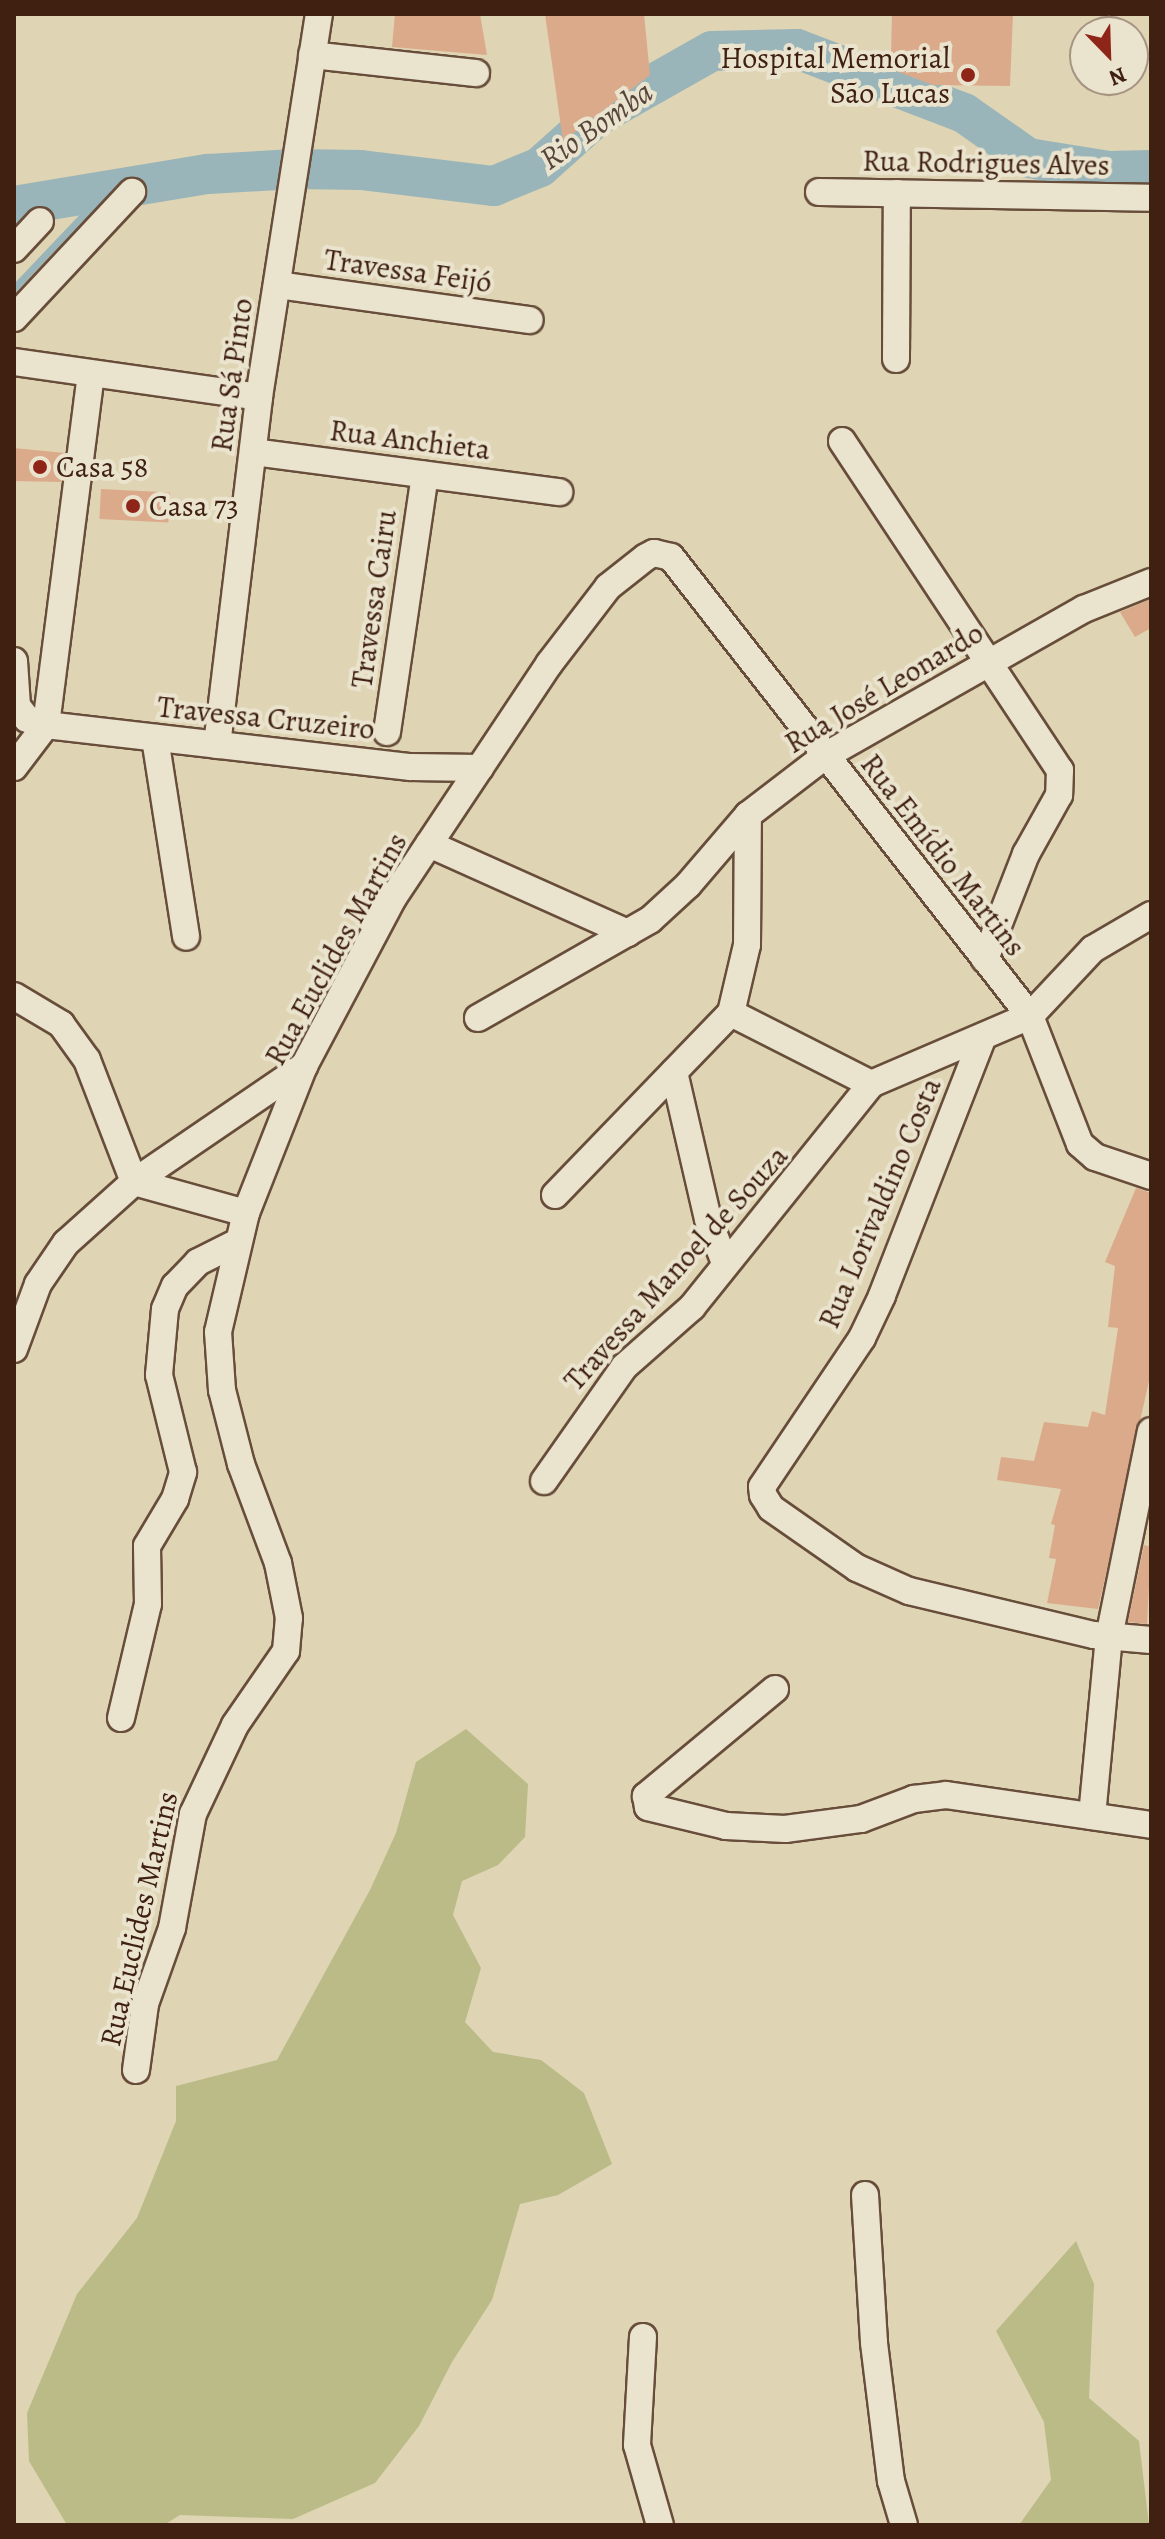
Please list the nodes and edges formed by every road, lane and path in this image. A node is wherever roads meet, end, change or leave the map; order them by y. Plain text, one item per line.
1 (319, 14) edge
2 (312, 55) junction
3 (476, 73) dead end
4 (132, 192) dead end
5 (819, 192) dead end
6 (897, 193) junction
7 (1151, 198) edge
8 (40, 221) dead end
9 (14, 249) edge
10 (277, 285) junction
11 (14, 318) edge
12 (530, 320) dead end
13 (896, 359) dead end
14 (14, 362) edge
15 (91, 375) junction
16 (259, 397) junction
17 (842, 441) dead end
18 (254, 452) junction
19 (425, 475) junction
20 (559, 492) dead end
21 (654, 553) joint
22 (1151, 582) edge
23 (14, 661) edge
24 (989, 663) junction
25 (46, 725) junction
26 (387, 732) dead end
27 (155, 738) junction
28 (217, 745) junction
29 (825, 756) junction
30 (14, 767) edge
31 (480, 768) junction
32 (748, 815) junction
33 (429, 844) junction
34 (1151, 915) edge
35 (628, 933) junction
36 (186, 937) dead end
37 (985, 959) junction
38 (14, 996) edge
39 (731, 1013) junction
40 (1030, 1016) junction
41 (478, 1018) dead end
42 (982, 1039) junction
43 (304, 1066) junction
44 (674, 1072) junction
45 (871, 1084) junction
46 (1151, 1176) edge
47 (134, 1182) junction
48 (555, 1195) dead end
49 (246, 1213) junction
50 (236, 1243) junction
51 (725, 1263) junction
52 (14, 1349) edge
53 (1151, 1431) edge
54 (544, 1481) dead end
55 (1109, 1637) junction
56 (1151, 1640) edge
57 (775, 1689) dead end
58 (121, 1718) dead end
59 (1092, 1816) junction
60 (1151, 1825) edge
61 (136, 2070) dead end
62 (865, 2195) dead end
63 (643, 2337) dead end
64 (660, 2525) edge
65 (904, 2525) edge

1 - 2 street, Rua Sá Pinto
2 - 3 street
2 - 10 street, Rua Sá Pinto
4 - 11 street
5 - 6 street, Rua Rodrigues Alves
6 - 7 street, Rua Rodrigues Alves
6 - 13 street
8 - 9 street
10 - 12 street, Travessa Feijó
10 - 16 street, Rua Sá Pinto
14 - 15 street
15 - 16 street
15 - 25 street
16 - 18 street, Rua Sá Pinto
17 - 24 street
18 - 19 street, Rua Anchieta
18 - 28 street, Rua Sá Pinto
19 - 20 street, Rua Anchieta
19 - 26 street, Travessa Cairu
21 - 29 street, Rua Emídio Martins
21 - 31 street, Rua Euclides Martins
22 - 24 street, Rua José Leonardo
23 - 25 street
24 - 29 street, Rua José Leonardo
24 - 37 street
25 - 27 street, Travessa Cruzeiro
25 - 30 street
27 - 28 street, Travessa Cruzeiro
27 - 36 street
28 - 31 street, Travessa Cruzeiro
29 - 32 street, Rua José Leonardo
29 - 37 street, Rua Emídio Martins
31 - 33 street, Rua Euclides Martins
32 - 35 street, Rua José Leonardo
32 - 39 street
33 - 35 street
33 - 43 street, Rua Euclides Martins
34 - 40 street
35 - 41 street, Rua José Leonardo
37 - 40 street, Rua Emídio Martins
38 - 47 street
39 - 44 street
39 - 45 street
40 - 42 street
40 - 46 street, Rua Emídio Martins
42 - 45 street
42 - 55 street, Rua Lorivaldino Costa
43 - 47 street
43 - 49 street, Rua Euclides Martins
44 - 48 street
44 - 51 street
45 - 51 street, Travessa Manoel de Souza
47 - 49 street
47 - 52 street
49 - 50 street, Rua Euclides Martins
50 - 58 street
50 - 61 street, Rua Euclides Martins
51 - 54 street, Travessa Manoel de Souza
53 - 55 street
55 - 56 street
55 - 59 street
57 - 59 street
59 - 60 street
62 - 65 street
63 - 64 street

